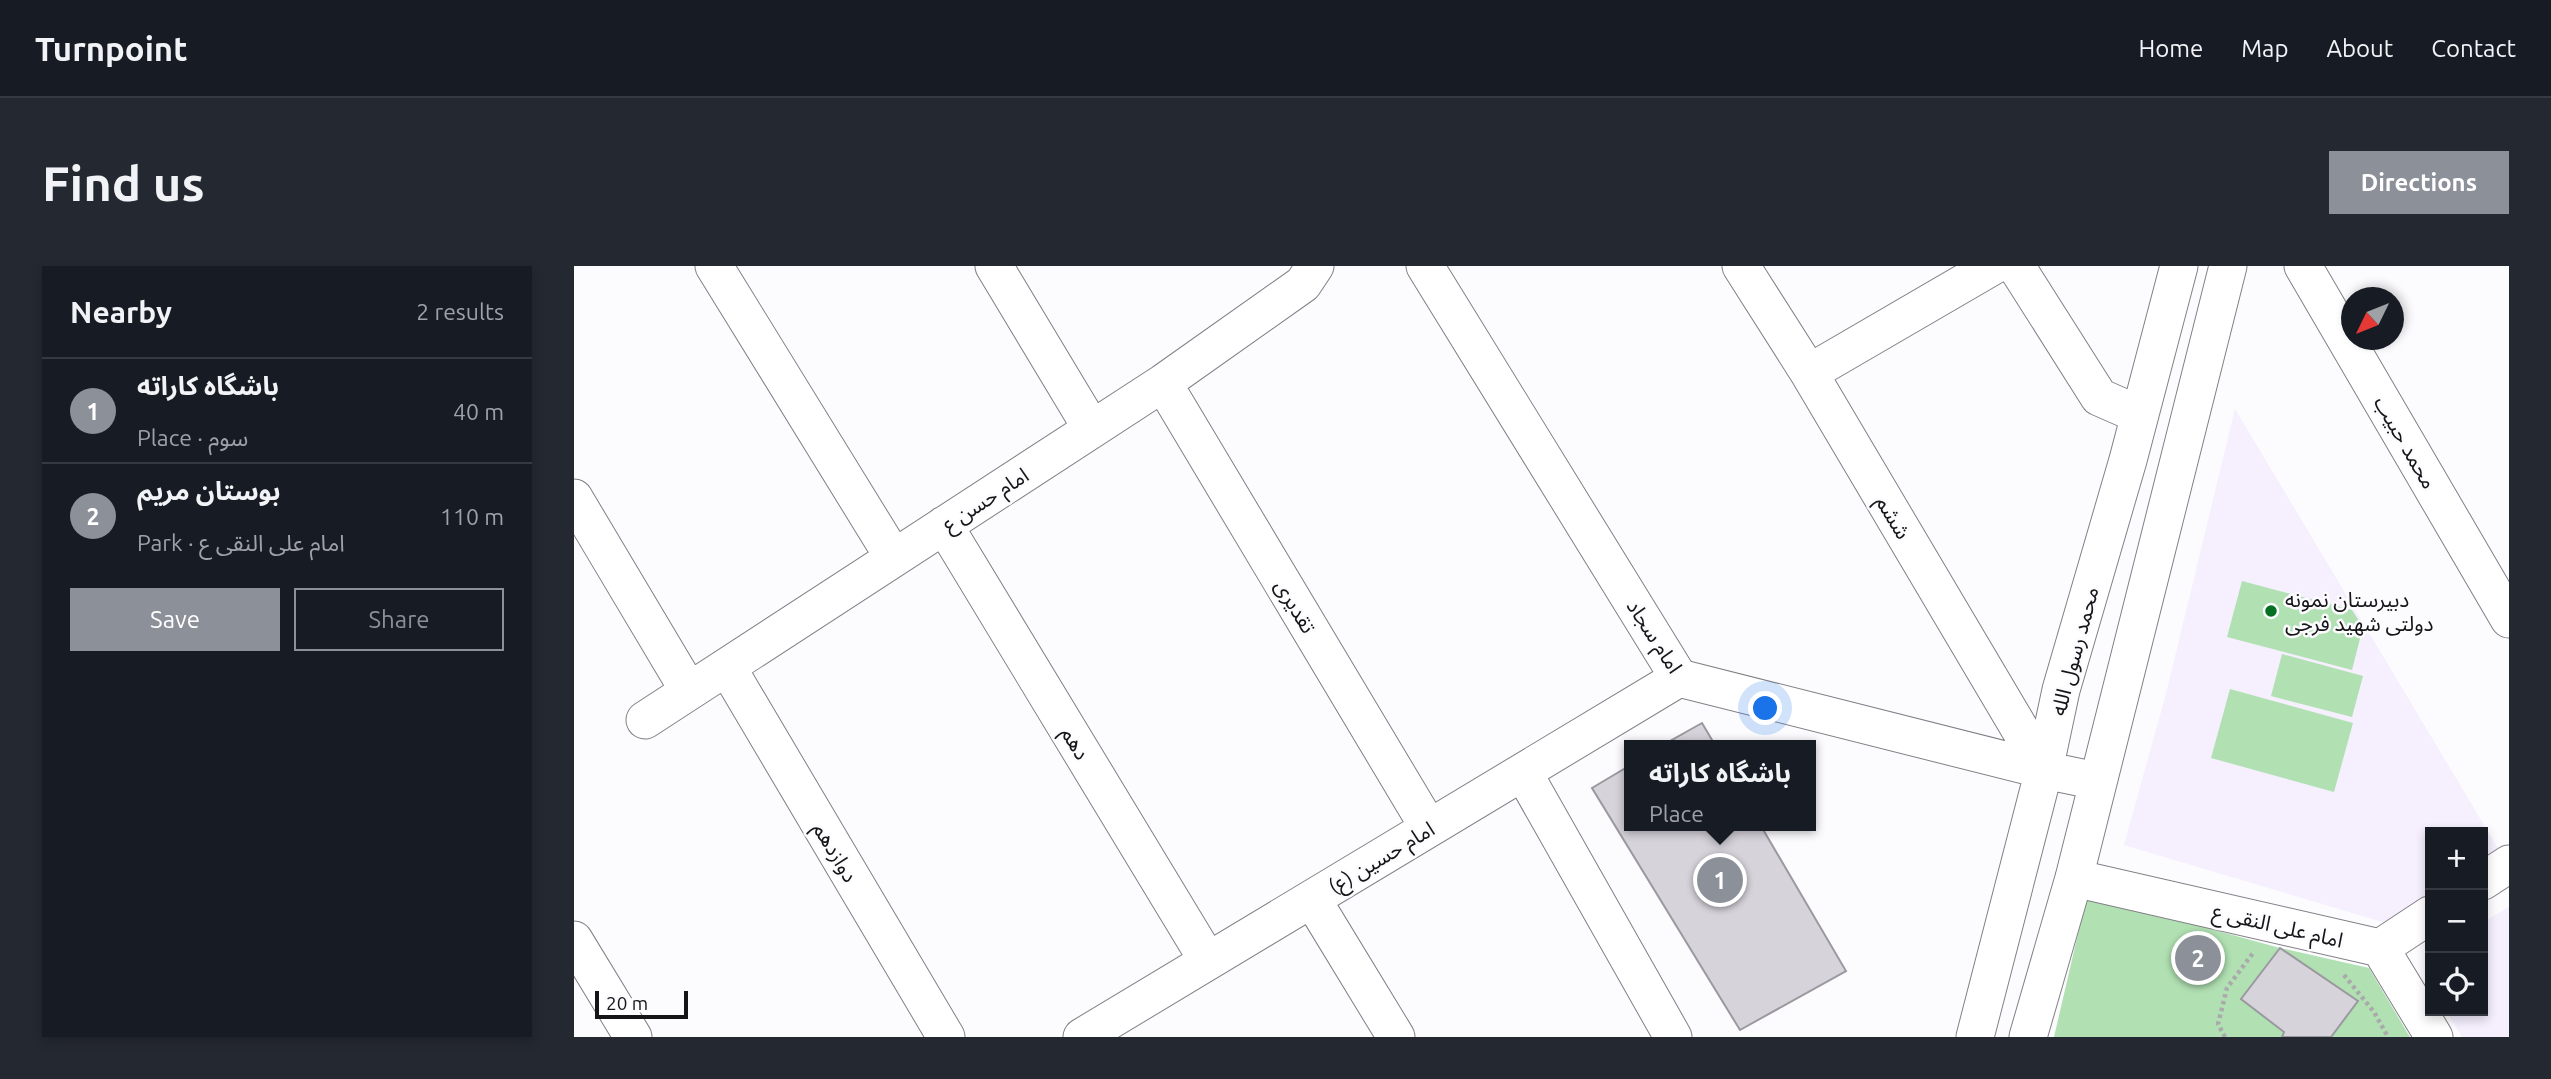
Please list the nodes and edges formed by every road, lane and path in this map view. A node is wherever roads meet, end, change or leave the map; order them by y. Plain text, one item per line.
1 (714, 266) edge
2 (994, 266) edge
3 (1315, 266) edge
4 (1425, 266) edge
5 (1741, 266) edge
6 (1993, 266) edge
7 (2016, 266) edge
8 (2179, 266) edge
9 (2228, 266) edge
10 (2303, 266) edge
11 (1809, 373) junction
12 (1163, 383) junction
13 (2140, 415) junction
14 (1092, 429) junction
15 (574, 498) edge
16 (944, 525) junction
17 (894, 558) junction
18 (2509, 619) edge
19 (727, 667) junction
20 (1679, 678) junction
21 (689, 691) junction
22 (645, 720) dead end
23 (2044, 770) junction
24 (1523, 772) junction
25 (2097, 781) junction
26 (1429, 828) junction
27 (2509, 864) edge
28 (2074, 878) junction
29 (2488, 878) edge
30 (1312, 899) junction
31 (2425, 918) edge
32 (574, 940) edge
33 (2380, 948) junction
34 (2255, 950) dead end
35 (1209, 961) junction
36 (2339, 969) dead end
37 (1102, 1032) edge
38 (633, 1037) edge
39 (946, 1037) edge
40 (1396, 1037) edge
41 (1673, 1037) edge
42 (1975, 1037) edge
43 (2028, 1037) edge
44 (2225, 1037) edge
45 (2388, 1037) edge
46 (2434, 1037) edge

1 - 17 street
2 - 14 street
3 - 12 street, امام حسن ع
4 - 20 street, امام سجاد
5 - 11 street, ششم
6 - 11 street
7 - 13 street
8 - 13 street, محمد رسول الله
9 - 25 street
10 - 18 street, محمد حبیب
11 - 23 street, ششم
12 - 14 street, امام حسن ع
12 - 26 street, تقدیری
13 - 23 street, محمد رسول الله
14 - 16 street, امام حسن ع
15 - 21 street
16 - 17 street, امام حسن ع
16 - 35 street, دهم
17 - 19 street, امام حسن ع
19 - 21 street, امام حسن ع
19 - 39 street, دوازدهم
20 - 23 street, امام سجاد
20 - 24 street, امام حسین (ع)
21 - 22 street, امام حسن ع
23 - 25 street, امام سجاد
23 - 42 street, محمد رسول الله
24 - 26 street, امام حسین (ع)
24 - 41 street
25 - 28 street
26 - 30 street, امام حسین (ع)
27 - 29 street
28 - 33 street, امام علی النقی ع
28 - 43 street
30 - 35 street, امام حسین (ع)
30 - 40 street
31 - 33 street
32 - 38 street
33 - 46 street
34 - 44 path
35 - 37 street, امام حسین (ع)
36 - 45 path

